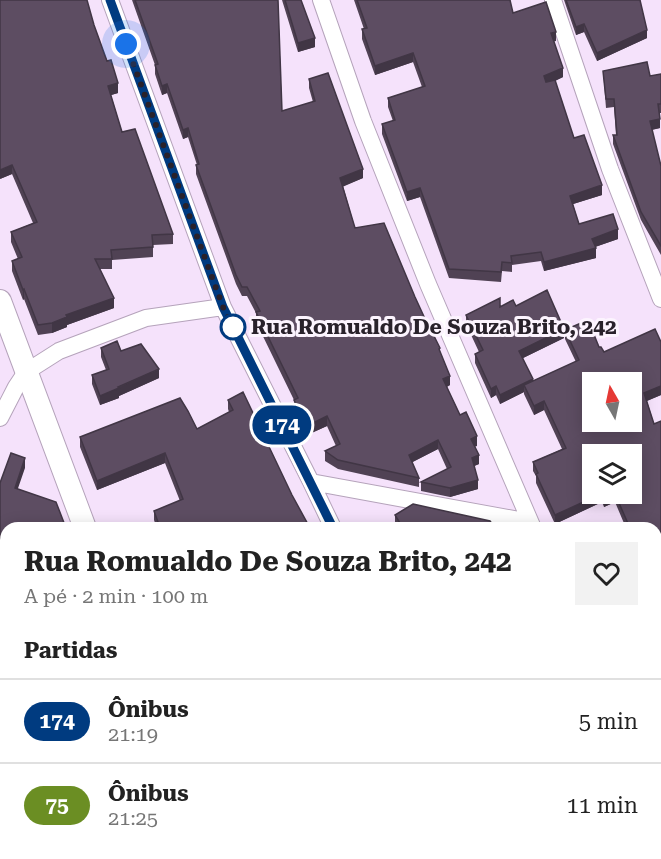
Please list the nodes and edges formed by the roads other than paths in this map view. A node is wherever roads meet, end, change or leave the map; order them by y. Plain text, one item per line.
1 (110, 0) edge
2 (321, 0) edge
3 (553, 0) edge
4 (661, 299) edge
5 (0, 301) edge
6 (223, 307) junction
7 (4, 321) edge
8 (26, 372) junction
9 (0, 418) edge
10 (311, 482) junction
11 (83, 522) edge
12 (330, 522) edge
13 (516, 522) edge
14 (530, 522) edge

1 - 6 street
2 - 14 street
3 - 4 street
5 - 7 street
6 - 8 street
6 - 10 street
7 - 8 street
8 - 9 street
8 - 11 street
10 - 12 street
10 - 13 street

